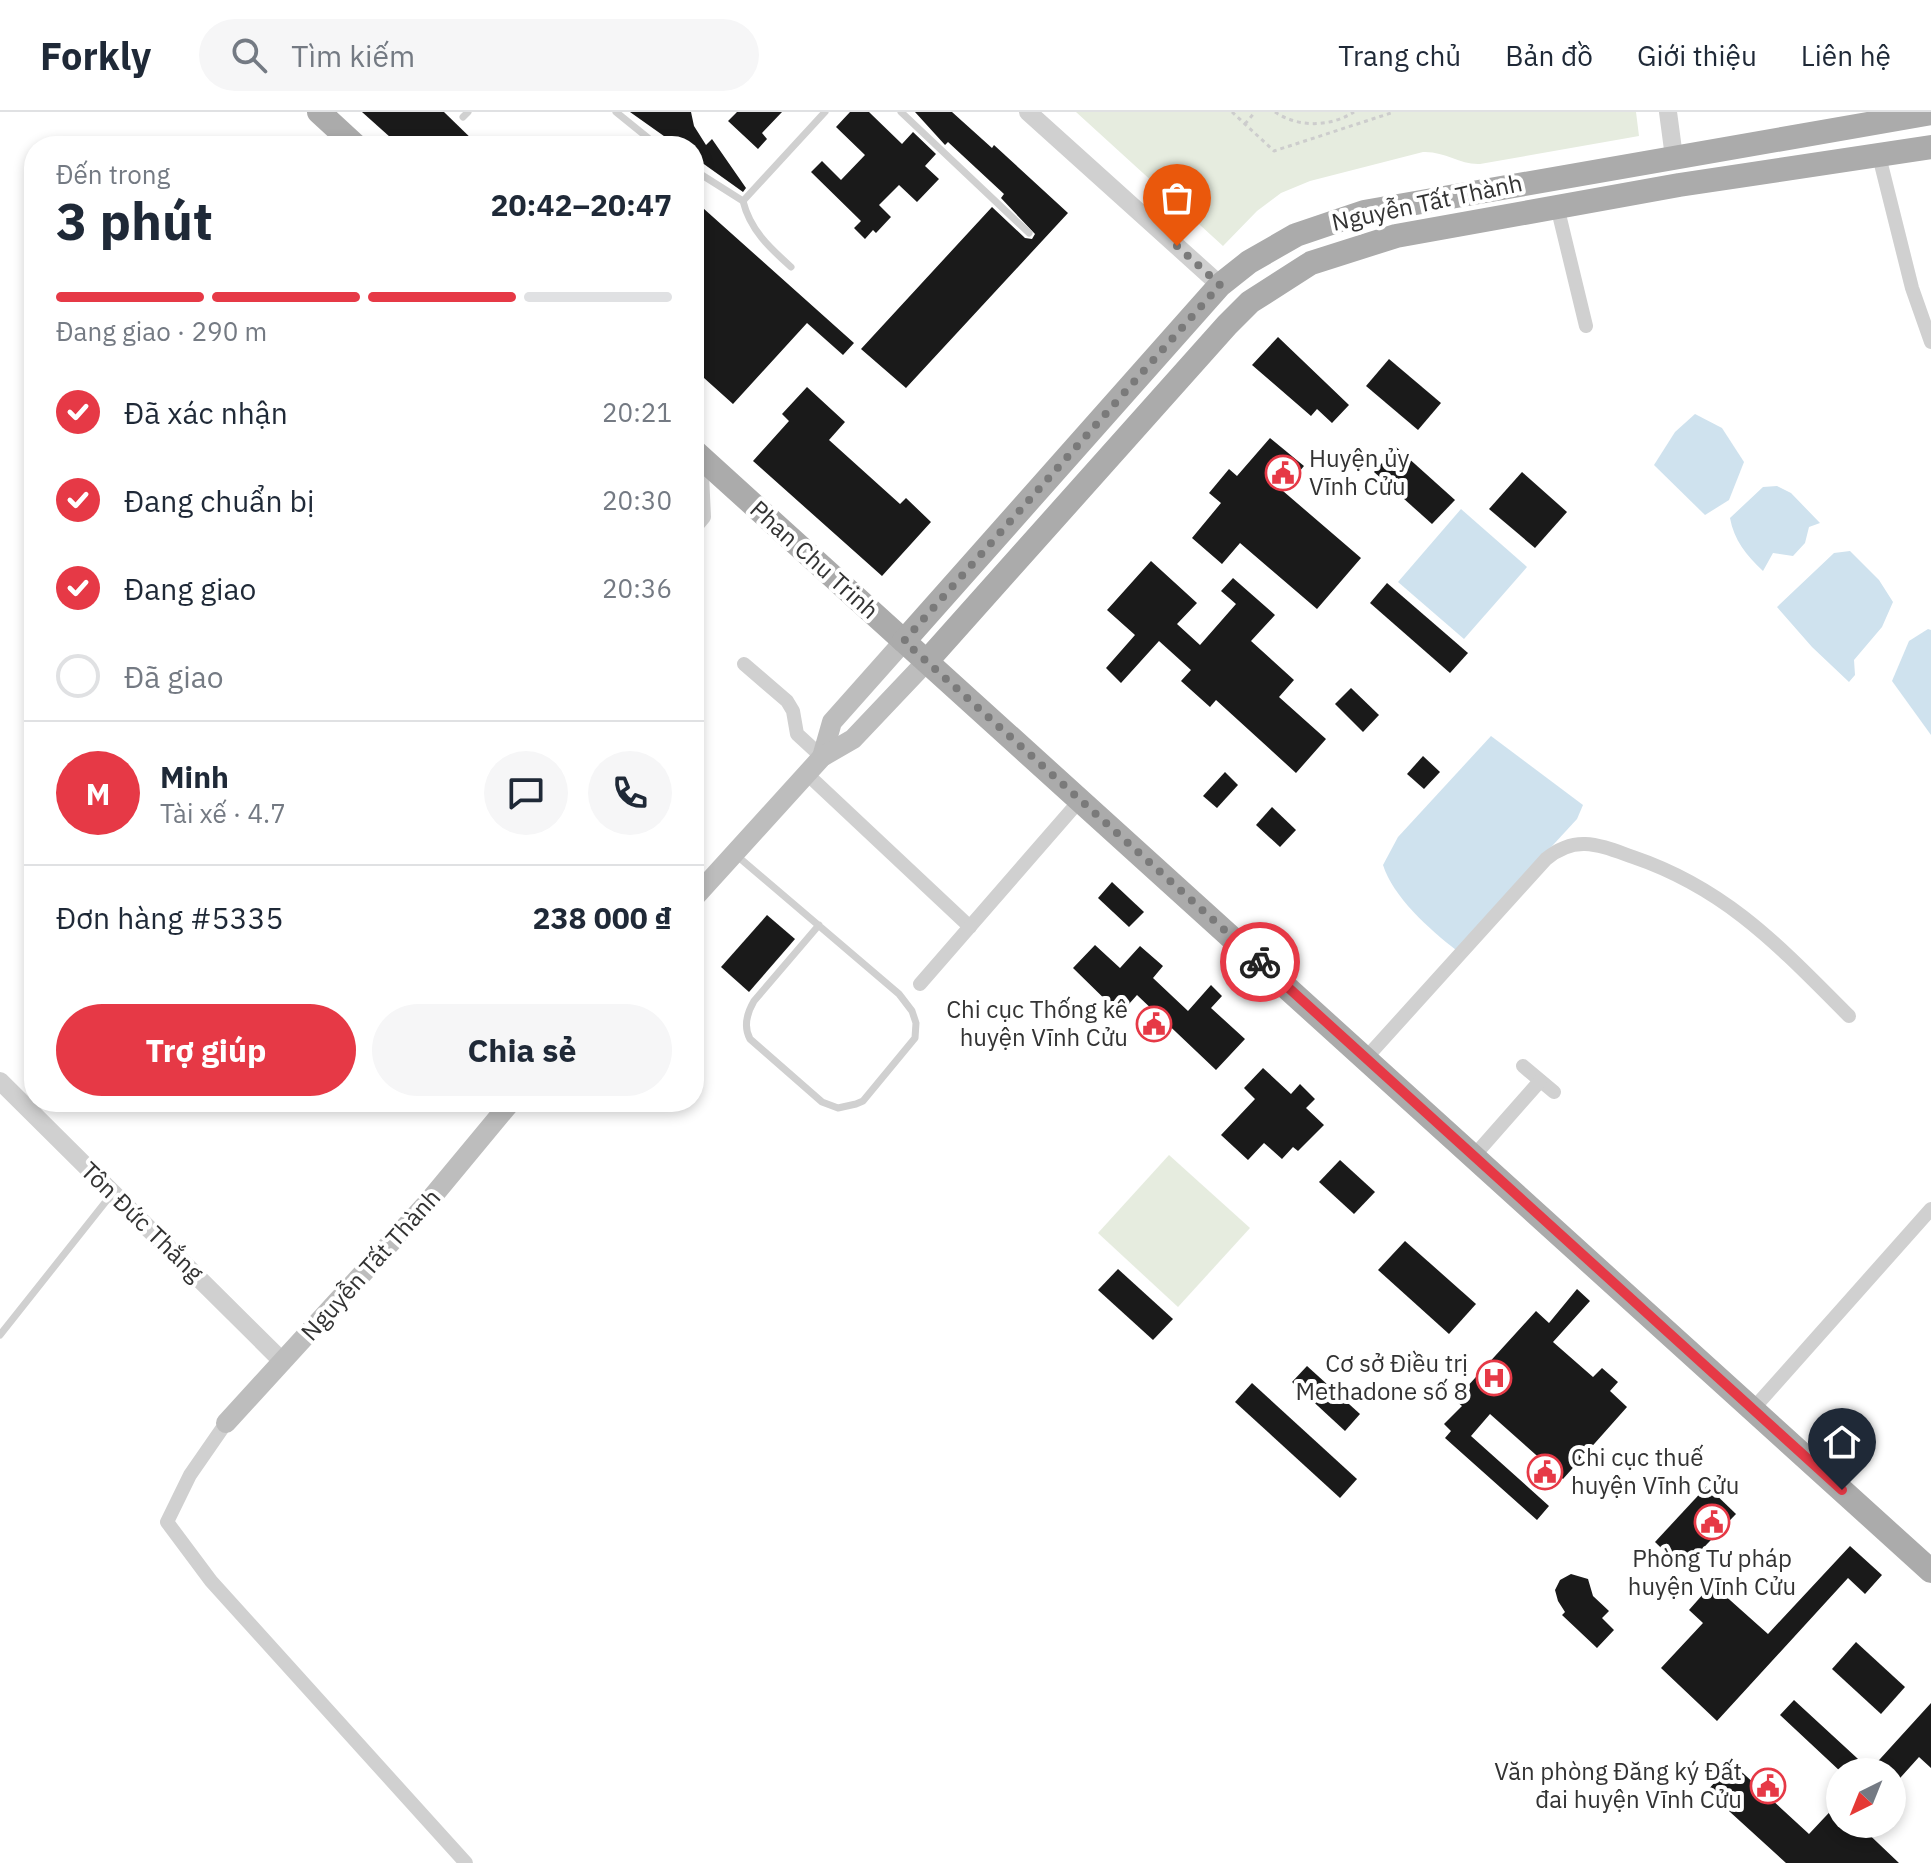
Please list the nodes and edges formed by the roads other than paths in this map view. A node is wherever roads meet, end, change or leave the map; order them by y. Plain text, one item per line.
1 (319, 112) edge
2 (616, 112) edge
3 (825, 112) edge
4 (901, 112) edge
5 (1028, 112) edge
6 (1668, 112) edge
7 (1931, 113) edge
8 (345, 136) edge
9 (646, 136) edge
10 (1931, 147) edge
11 (1879, 156) junction
12 (1674, 157) junction
13 (704, 176) edge
14 (1679, 185) junction
15 (743, 201) junction
16 (1557, 206) junction
17 (1029, 233) dead end
18 (791, 267) dead end
19 (1220, 285) junction
20 (1193, 316) junction
21 (1586, 326) dead end
22 (1216, 338) junction
23 (1931, 342) edge
24 (704, 461) edge
25 (904, 641) junction
26 (927, 661) junction
27 (744, 664) dead end
28 (822, 757) junction
29 (807, 774) junction
30 (1081, 799) junction
31 (735, 854) junction
32 (704, 887) edge
33 (819, 925) junction
34 (970, 927) junction
35 (920, 984) dead end
36 (1849, 1016) dead end
37 (1366, 1058) junction
38 (1523, 1066) dead end
39 (0, 1081) edge
40 (1540, 1081) junction
41 (1554, 1092) dead end
42 (24, 1105) edge
43 (31, 1112) edge
44 (503, 1112) edge
45 (1473, 1157) junction
46 (113, 1193) junction
47 (1931, 1209) edge
48 (0, 1335) edge
49 (283, 1362) junction
50 (1753, 1409) junction
51 (226, 1423) joint
52 (1931, 1571) edge
53 (466, 1863) edge

1 - 8 main road
2 - 9 lane
3 - 15 lane
4 - 17 lane
5 - 19 street
6 - 12 street
7 - 12 main road, Nguyễn Tất Thành
10 - 11 main road, Nguyễn Tất Thành
11 - 14 main road, Nguyễn Tất Thành
11 - 23 street
12 - 14 main road
12 - 19 main road, Nguyễn Tất Thành
13 - 15 lane
14 - 16 main road, Nguyễn Tất Thành
15 - 18 lane
16 - 21 street
16 - 22 main road, Nguyễn Tất Thành
19 - 20 main road, Nguyễn Tất Thành
20 - 22 main road
20 - 25 main road, Nguyễn Tất Thành
22 - 26 main road, Nguyễn Tất Thành
24 - 25 main road, Phan Chu Trinh
25 - 26 main road, Phan Chu Trinh
25 - 28 main road, Nguyễn Tất Thành
26 - 28 main road, Nguyễn Tất Thành
26 - 30 main road, Phan Chu Trinh
27 - 28 street
28 - 29 main road, Nguyễn Tất Thành
29 - 31 main road, Nguyễn Tất Thành
29 - 34 street
30 - 34 street
30 - 37 main road, Phan Chu Trinh
31 - 32 main road, Nguyễn Tất Thành
31 - 33 lane
33 - 33 lane
34 - 35 street
36 - 37 street
37 - 45 main road, Phan Chu Trinh
38 - 40 street
39 - 42 street, Tôn Đức Thắng
40 - 41 street
40 - 45 street
43 - 46 street, Tôn Đức Thắng
44 - 49 main road, Nguyễn Tất Thành
45 - 50 main road, Phan Chu Trinh
46 - 48 lane
46 - 49 street, Tôn Đức Thắng
47 - 50 street
49 - 51 main road, Nguyễn Tất Thành
50 - 52 main road, Phan Chu Trinh
51 - 53 street

